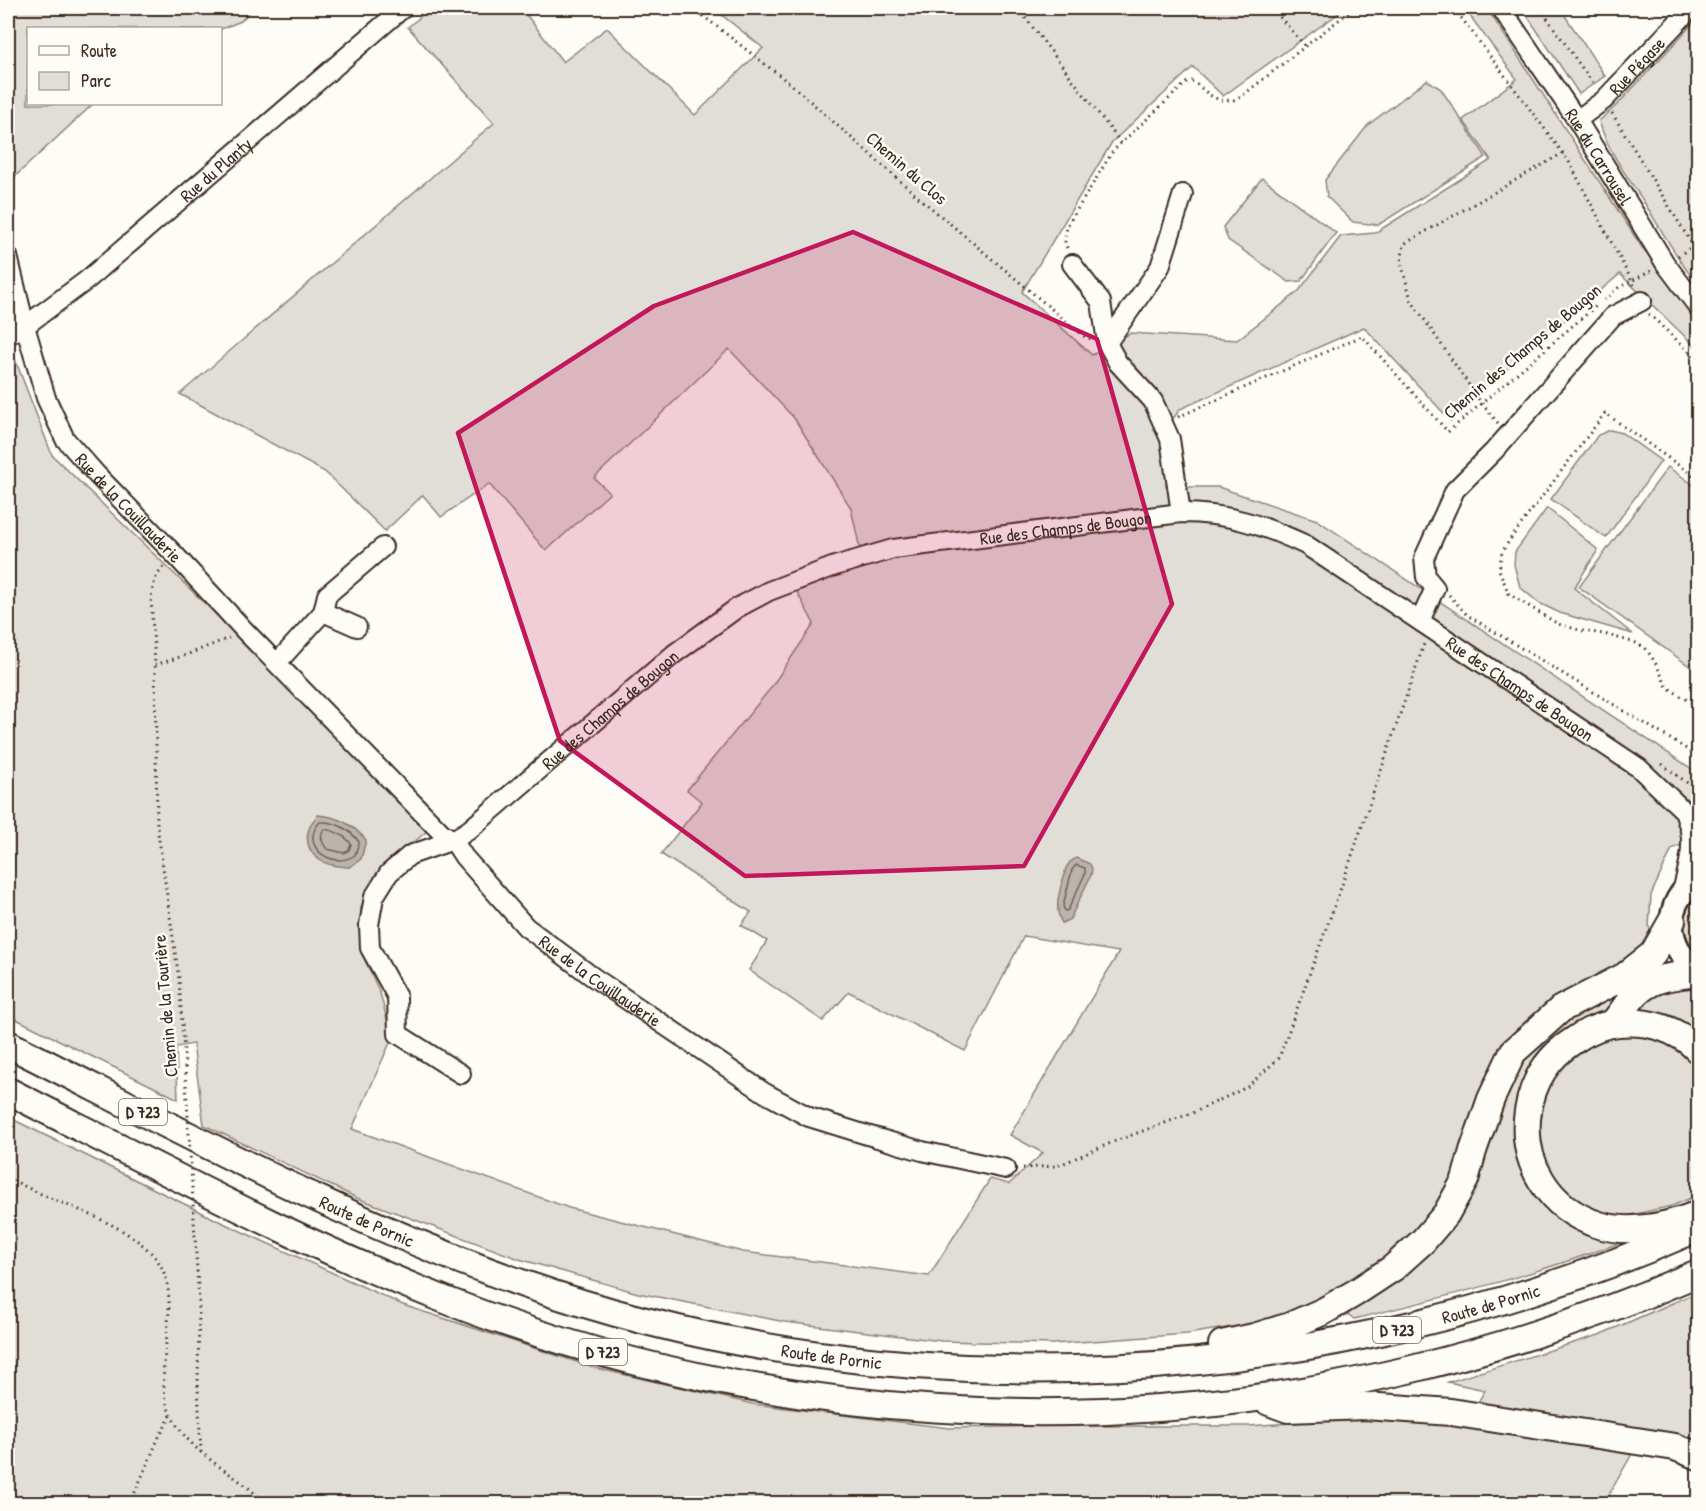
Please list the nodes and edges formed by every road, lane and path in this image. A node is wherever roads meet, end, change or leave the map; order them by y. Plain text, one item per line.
1 (403, 8) edge
2 (693, 8) edge
3 (1018, 8) edge
4 (1272, 8) edge
5 (1354, 8) edge
6 (1454, 8) edge
7 (1501, 8) edge
8 (1540, 8) edge
9 (1691, 8) edge
10 (1305, 46) junction
11 (1604, 100) junction
12 (1577, 120) junction
13 (1121, 143) junction
14 (1563, 153) junction
15 (1184, 194) dead end
16 (1698, 231) edge
17 (1693, 246) junction
18 (1698, 254) edge
19 (8, 256) edge
20 (1072, 264) joint
21 (1632, 281) junction
22 (1642, 301) junction
23 (1698, 307) edge
24 (24, 326) junction
25 (8, 335) edge
26 (1107, 343) junction
27 (1698, 360) edge
28 (1482, 404) junction
29 (1163, 423) junction
30 (1508, 435) junction
31 (1698, 479) edge
32 (1181, 513) junction
33 (383, 547) dead end
34 (175, 555) junction
35 (1435, 588) junction
36 (324, 612) junction
37 (1424, 624) junction
38 (357, 627) dead end
39 (246, 632) junction
40 (277, 663) junction
41 (155, 664) junction
42 (1698, 706) edge
43 (1698, 756) edge
44 (1683, 810) junction
45 (1698, 830) edge
46 (453, 840) junction
47 (1698, 877) edge
48 (1682, 892) junction
49 (1672, 921) junction
50 (1698, 973) edge
51 (1612, 1024) junction
52 (8, 1044) edge
53 (1698, 1050) edge
54 (461, 1074) dead end
55 (8, 1091) edge
56 (1006, 1169) joint
57 (8, 1177) edge
58 (1698, 1213) edge
59 (1698, 1228) edge
60 (1698, 1273) edge
61 (1080, 1370) junction
62 (1257, 1397) junction
63 (171, 1416) junction
64 (201, 1454) junction
65 (1698, 1456) edge
66 (130, 1503) edge
67 (265, 1503) edge

1 - 24 street, Rue du Planty
2 - 26 path, Chemin du Clos
3 - 13 path
4 - 10 path
5 - 10 path
6 - 14 path
7 - 12 street, Rue du Carrousel
8 - 11 path
9 - 11 street, Rue Pégase
10 - 13 path
11 - 12 street, Rue Pégase
11 - 17 path
12 - 23 street, Rue du Carrousel
13 - 20 path
14 - 21 path
14 - 28 path
15 - 26 street
16 - 17 path
17 - 18 path
19 - 24 street, Rue de la Couillauderie
20 - 26 street
21 - 22 path
21 - 28 path, Chemin des Champs de Bougon
22 - 27 path
22 - 30 street
24 - 25 street, Rue du Planty
24 - 34 street, Rue de la Couillauderie
26 - 29 street
28 - 29 path, Chemin des Champs de Bougon
28 - 30 path
29 - 32 street
30 - 35 street
31 - 42 path
32 - 37 street, Rue des Champs de Bougon
32 - 46 street, Rue des Champs de Bougon
33 - 36 street
34 - 39 street, Rue de la Couillauderie
34 - 41 path, Chemin de la Tourière
35 - 37 street
35 - 43 path
36 - 38 street
36 - 40 street
37 - 44 street, Rue des Champs de Bougon
37 - 56 path
39 - 40 street, Rue de la Couillauderie
39 - 41 path
40 - 46 street, Rue de la Couillauderie
41 - 64 path, Chemin de la Tourière, bridge
44 - 45 street, Rue des Champs de Bougon
44 - 48 street, Rue des Champs de Bougon
46 - 54 street, Rue des Champs de Bougon
46 - 56 street, Rue de la Couillauderie
47 - 48 main road
48 - 49 main road
49 - 50 main road
49 - 61 highway
50 - 51 highway
51 - 53 highway
51 - 58 highway
52 - 61 highway, Route de Pornic / D 723
55 - 62 highway, D 723
57 - 63 path
59 - 61 highway, Route de Pornic / D 723
60 - 62 highway, D 723
62 - 65 highway
63 - 64 path
63 - 66 path
64 - 67 path

